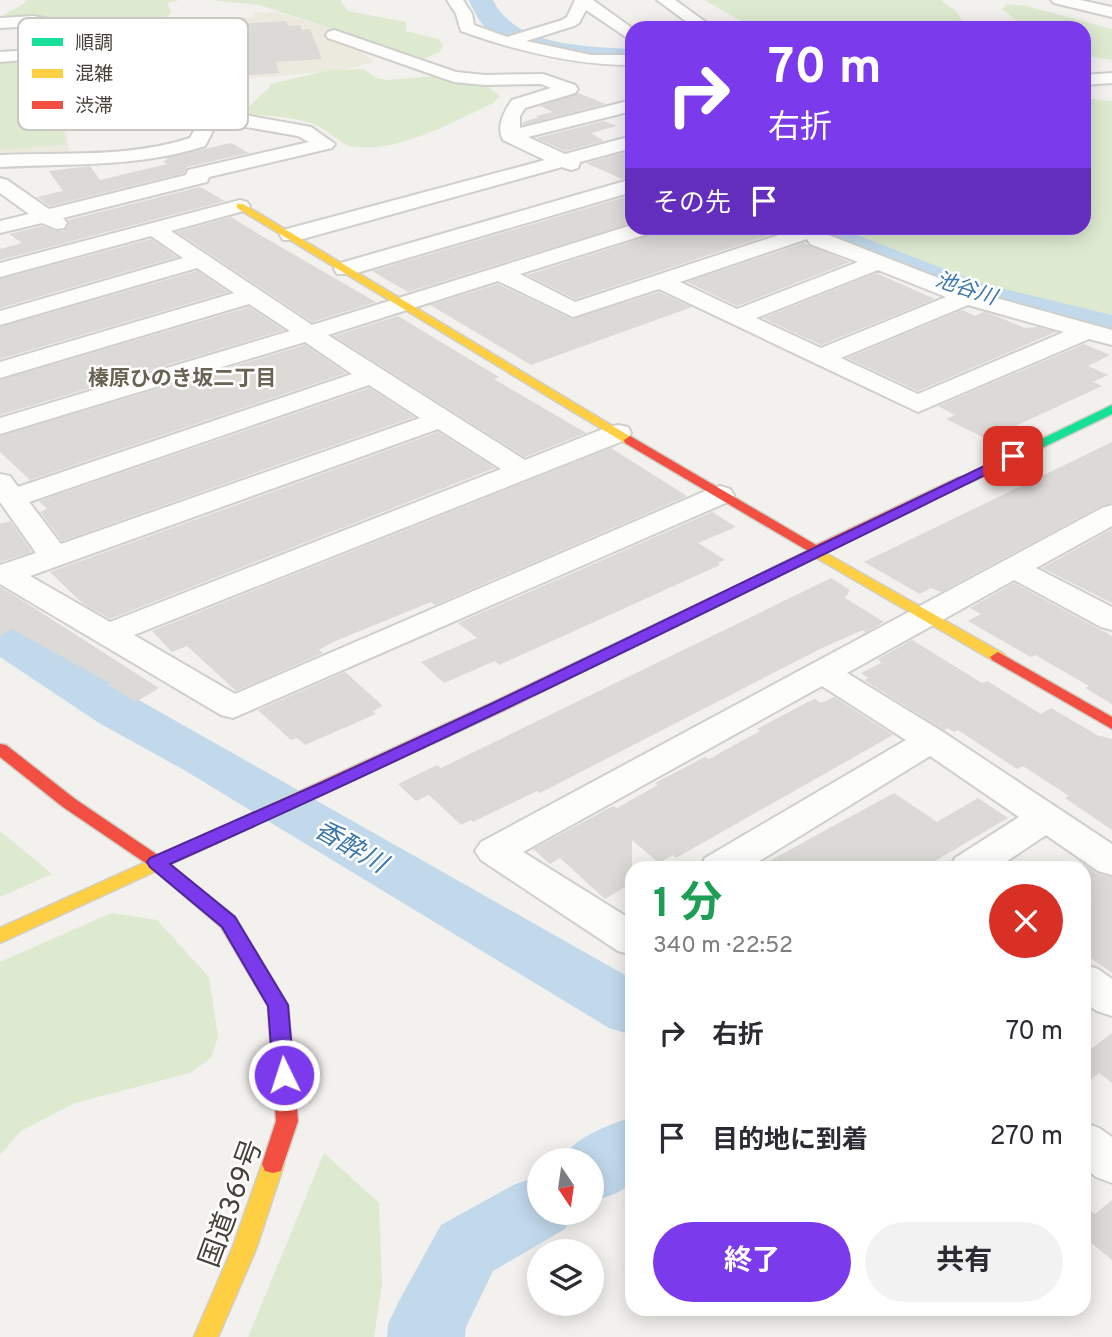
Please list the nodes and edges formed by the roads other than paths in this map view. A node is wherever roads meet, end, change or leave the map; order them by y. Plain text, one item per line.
1 (455, 0) edge
2 (583, 0) edge
3 (665, 0) edge
4 (1059, 0) edge
5 (1112, 12) edge
6 (696, 21) edge
7 (18, 22) edge
8 (0, 23) edge
9 (625, 31) edge
10 (334, 35) dead end
11 (507, 42) junction
12 (18, 56) edge
13 (0, 57) edge
14 (591, 60) junction
15 (625, 60) edge
16 (569, 89) junction
17 (625, 106) edge
18 (248, 121) edge
19 (204, 130) edge
20 (510, 136) junction
21 (625, 144) edge
22 (0, 161) edge
23 (565, 161) junction
24 (0, 184) edge
25 (625, 187) edge
26 (625, 189) edge
27 (240, 206) joint
28 (45, 216) junction
29 (0, 228) edge
30 (154, 229) junction
31 (625, 234) edge
32 (291, 235) junction
33 (793, 235) edge
34 (815, 235) edge
35 (90, 246) junction
36 (201, 260) junction
37 (877, 263) junction
38 (345, 269) junction
39 (0, 270) edge
40 (500, 273) junction
41 (662, 282) junction
42 (254, 295) junction
43 (965, 297) junction
44 (402, 303) junction
45 (736, 317) junction
46 (0, 318) edge
47 (1087, 331) junction
48 (310, 333) junction
49 (1112, 338) edge
50 (820, 358) junction
51 (0, 370) edge
52 (372, 376) junction
53 (1112, 409) edge
54 (441, 419) junction
55 (0, 426) edge
56 (618, 433) junction
57 (523, 471) junction
58 (6, 490) edge
59 (720, 495) junction
60 (1112, 514) edge
61 (815, 551) junction
62 (55, 557) junction
63 (1012, 567) junction
64 (926, 614) junction
65 (1112, 620) edge
66 (107, 634) junction
67 (821, 671) junction
68 (1112, 724) edge
69 (931, 740) junction
70 (0, 748) edge
71 (1045, 818) junction
72 (731, 861) edge
73 (980, 861) edge
74 (156, 862) junction
75 (1112, 862) edge
76 (625, 929) edge
77 (0, 936) edge
78 (1091, 986) edge
79 (1112, 1000) edge
80 (1091, 1148) edge
81 (1112, 1163) edge
82 (206, 1337) edge

1 - 11 street
2 - 9 street
2 - 11 street
3 - 6 street
4 - 5 street
7 - 8 street
10 - 16 street
11 - 14 street
12 - 13 street
14 - 15 street
14 - 16 street
16 - 20 street
17 - 20 street
18 - 28 street
19 - 22 street
20 - 23 street
21 - 23 street
23 - 25 street
23 - 32 street
24 - 28 street
26 - 38 street
27 - 30 street
27 - 32 main road
28 - 29 street
28 - 35 street
30 - 35 street
30 - 36 street
31 - 40 street
32 - 38 main road
33 - 41 street
34 - 37 street
35 - 39 street
36 - 42 street
36 - 46 street
37 - 43 street
37 - 45 street
38 - 44 main road
40 - 41 street
40 - 44 street
41 - 45 street
42 - 48 street
42 - 51 street
43 - 47 street
43 - 50 street
44 - 48 street
44 - 56 main road
45 - 50 street
47 - 49 street
47 - 50 street
48 - 52 street
48 - 55 street
52 - 54 street
52 - 58 street
53 - 61 main road
54 - 57 street
54 - 62 street
56 - 57 street
56 - 59 main road
57 - 66 street
58 - 62 street
59 - 61 main road
59 - 66 street
60 - 63 street
61 - 64 main road
61 - 74 main road
62 - 66 street
63 - 64 street
63 - 65 street
64 - 67 street
64 - 68 main road
67 - 69 street
67 - 76 street
69 - 71 street
69 - 72 street
70 - 74 main road, 国道369号
71 - 73 street
71 - 75 street
74 - 77 main road
74 - 82 main road, 国道369号
78 - 79 street
80 - 81 street

